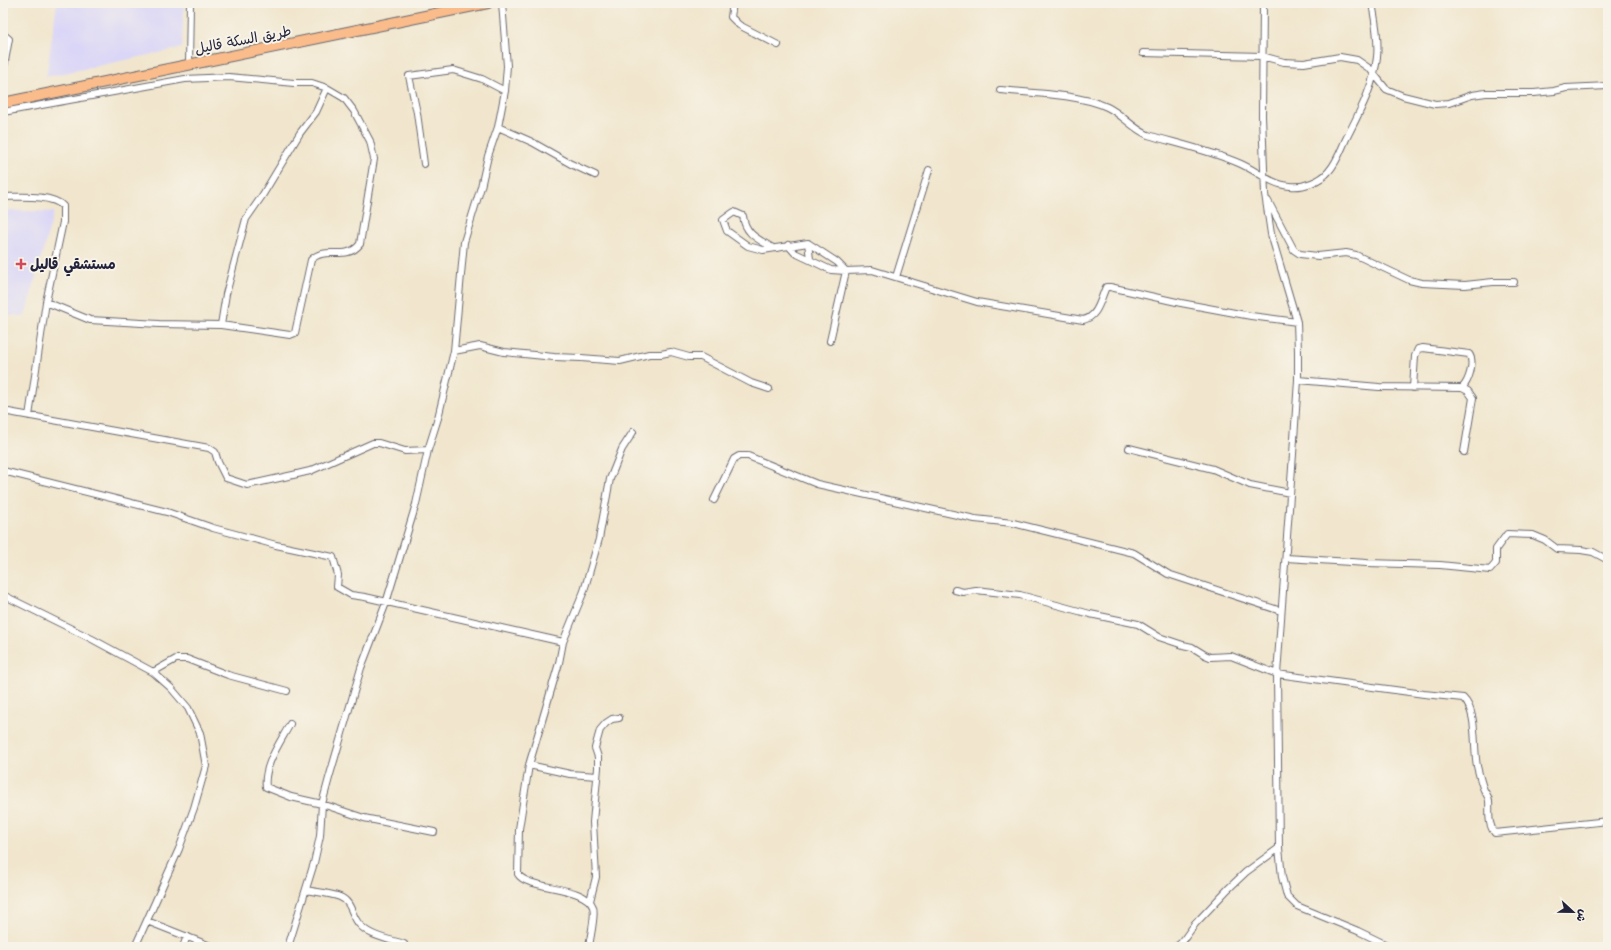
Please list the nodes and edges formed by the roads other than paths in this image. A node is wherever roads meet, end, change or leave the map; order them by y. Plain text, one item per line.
1 (190, 3) edge
2 (488, 3) edge
3 (502, 3) edge
4 (733, 3) edge
5 (1263, 3) edge
6 (1372, 3) edge
7 (3, 34) edge
8 (778, 45) dead end
9 (1143, 53) dead end
10 (1262, 56) junction
11 (189, 65) junction
12 (3, 72) edge
13 (1375, 75) junction
14 (1608, 86) edge
15 (327, 88) junction
16 (1000, 90) dead end
17 (505, 91) junction
18 (5, 105) edge
19 (3, 112) edge
20 (498, 127) junction
21 (424, 164) dead end
22 (929, 170) dead end
23 (594, 175) dead end
24 (1263, 176) junction
25 (1265, 194) junction
26 (3, 197) edge
27 (808, 243) junction
28 (788, 245) junction
29 (773, 248) junction
30 (810, 259) junction
31 (846, 272) junction
32 (896, 277) junction
33 (1514, 282) dead end
34 (46, 302) junction
35 (1297, 322) junction
36 (221, 325) junction
37 (830, 341) dead end
38 (454, 351) junction
39 (1298, 380) junction
40 (1413, 388) junction
41 (1462, 388) junction
42 (769, 389) dead end
43 (3, 411) edge
44 (29, 416) junction
45 (633, 432) dead end
46 (1129, 448) dead end
47 (428, 450) junction
48 (1464, 452) dead end
49 (3, 471) edge
50 (1290, 493) junction
51 (714, 500) dead end
52 (1286, 558) junction
53 (1608, 560) edge
54 (955, 590) dead end
55 (3, 595) edge
56 (386, 603) junction
57 (1281, 611) junction
58 (564, 642) junction
59 (153, 672) junction
60 (1277, 674) junction
61 (287, 691) dead end
62 (619, 718) dead end
63 (290, 724) dead end
64 (529, 765) junction
65 (597, 776) junction
66 (322, 804) junction
67 (1608, 822) edge
68 (434, 832) dead end
69 (1279, 848) junction
70 (306, 890) junction
71 (590, 902) junction
72 (148, 920) junction
73 (186, 936) junction
74 (404, 944) dead end
75 (210, 946) edge
76 (135, 947) edge
77 (183, 947) edge
78 (288, 947) edge
79 (589, 947) edge
80 (1176, 947) edge
81 (1391, 947) edge

1 - 11 street
2 - 11 main road, طريق السكة قاليل
3 - 17 street
4 - 8 street
5 - 10 street
6 - 13 street
7 - 12 street
9 - 10 street
10 - 13 street
10 - 24 street
11 - 18 main road, طريق السكة قاليل
13 - 14 street
13 - 24 street
15 - 19 street
15 - 36 street
15 - 36 street
16 - 24 street
17 - 20 street
17 - 21 street
20 - 23 street
20 - 38 street
22 - 32 street
24 - 25 street
25 - 33 street
25 - 35 street
26 - 34 street
27 - 28 street
27 - 30 street
27 - 31 street
28 - 29 street
28 - 30 street
29 - 29 street
30 - 31 street
31 - 32 street
31 - 37 street
32 - 35 street
34 - 36 street
34 - 44 street
35 - 39 street
38 - 42 street
38 - 47 street
39 - 40 street
39 - 50 street
40 - 41 street
40 - 41 street
41 - 48 street
43 - 44 street
44 - 47 street
45 - 58 street
46 - 50 street
47 - 56 street
49 - 56 street
50 - 52 street
51 - 57 street
52 - 53 street
52 - 57 street
54 - 60 street
55 - 59 street
56 - 58 street
56 - 66 street
57 - 60 street
58 - 64 street
59 - 61 street
59 - 72 street
60 - 67 street
60 - 69 street
62 - 65 street
63 - 66 street
64 - 65 street
64 - 71 street
65 - 71 street
66 - 68 street
66 - 70 street
69 - 80 street
69 - 81 street
70 - 74 street
70 - 78 street
71 - 79 street
72 - 73 street
72 - 76 street
73 - 75 street
73 - 77 street

